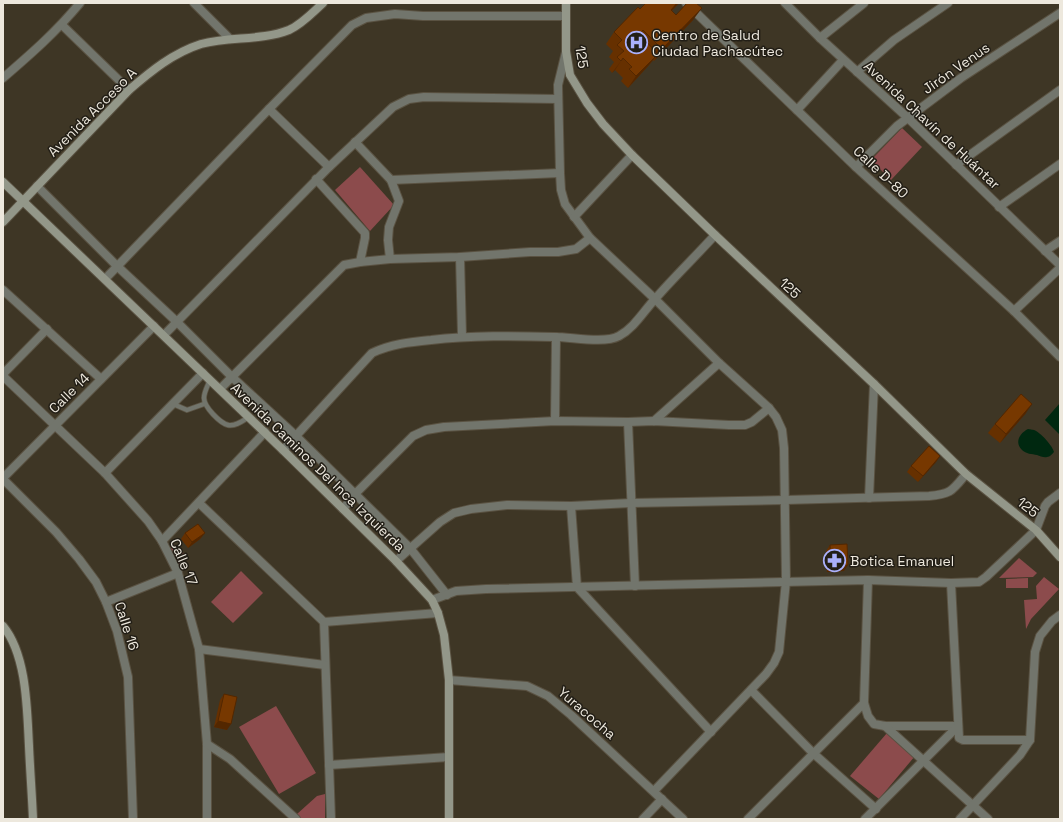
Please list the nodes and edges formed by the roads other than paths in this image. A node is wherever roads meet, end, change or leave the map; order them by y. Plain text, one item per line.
1 (80, 3) edge
2 (194, 3) edge
3 (566, 3) edge
4 (686, 3) edge
5 (785, 3) edge
6 (864, 3) edge
7 (948, 3) edge
8 (318, 4) edge
9 (1060, 13) edge
10 (566, 16) junction
11 (62, 25) junction
12 (820, 38) junction
13 (230, 39) junction
14 (566, 51) junction
15 (843, 60) junction
16 (3, 68) edge
17 (15, 68) junction
18 (857, 72) junction
19 (3, 78) edge
20 (129, 90) junction
21 (1060, 90) edge
22 (558, 98) junction
23 (269, 109) junction
24 (797, 110) junction
25 (908, 118) junction
26 (355, 142) junction
27 (632, 155) junction
28 (1060, 164) edge
29 (956, 165) junction
30 (329, 167) junction
31 (856, 167) junction
32 (560, 173) junction
33 (316, 179) junction
34 (391, 180) junction
35 (3, 182) edge
36 (37, 186) junction
37 (23, 201) junction
38 (1000, 207) junction
39 (574, 217) junction
40 (3, 222) edge
41 (715, 235) junction
42 (590, 238) junction
43 (1060, 241) edge
44 (1045, 251) junction
45 (460, 257) junction
46 (390, 259) junction
47 (360, 262) junction
48 (117, 266) junction
49 (1060, 266) edge
50 (105, 279) junction
51 (3, 290) edge
52 (655, 299) junction
53 (1014, 311) junction
54 (177, 322) junction
55 (154, 326) junction
56 (47, 329) junction
57 (164, 335) junction
58 (462, 336) junction
59 (556, 337) junction
60 (1060, 357) edge
61 (719, 363) junction
62 (203, 373) junction
63 (3, 375) edge
64 (232, 377) junction
65 (101, 379) junction
66 (210, 380) junction
67 (874, 384) junction
68 (220, 389) junction
69 (172, 404) junction
70 (204, 404) junction
71 (768, 408) junction
72 (249, 417) junction
73 (555, 421) junction
74 (654, 421) junction
75 (628, 422) junction
76 (56, 425) junction
77 (265, 432) junction
78 (296, 436) junction
79 (283, 450) junction
80 (105, 473) junction
81 (966, 474) junction
82 (3, 478) edge
83 (1060, 493) edge
84 (355, 494) junction
85 (869, 498) junction
86 (785, 500) junction
87 (199, 503) junction
88 (631, 503) junction
89 (571, 506) junction
90 (343, 508) junction
91 (1036, 530) junction
92 (162, 541) junction
93 (410, 548) junction
94 (1060, 557) edge
95 (396, 561) junction
96 (178, 573) junction
97 (868, 580) junction
98 (786, 582) junction
99 (951, 582) junction
100 (635, 586) junction
101 (577, 587) junction
102 (447, 595) junction
103 (432, 600) junction
104 (106, 602) junction
105 (438, 613) junction
106 (1060, 616) edge
107 (324, 622) junction
108 (3, 626) edge
109 (199, 649) junction
110 (325, 665) junction
111 (449, 680) junction
112 (751, 690) junction
113 (864, 703) junction
114 (885, 726) junction
115 (958, 726) junction
116 (711, 732) junction
117 (1030, 740) junction
118 (207, 744) junction
119 (813, 753) junction
120 (449, 757) junction
121 (923, 761) junction
122 (329, 765) junction
123 (654, 791) junction
124 (662, 799) junction
125 (973, 805) junction
126 (876, 809) junction
127 (33, 819) edge
128 (133, 819) edge
129 (207, 819) edge
130 (296, 819) edge
131 (331, 819) edge
132 (449, 819) edge
133 (643, 819) edge
134 (683, 819) edge
135 (748, 819) edge
136 (865, 819) edge
137 (960, 819) edge
138 (988, 819) edge

1 - 11 street
2 - 13 street
3 - 10 main road, 125
4 - 24 street, Calle D-80
5 - 12 street, Avenida Chavín de Huántar
6 - 12 street
7 - 18 street
8 - 13 main road, Avenida Acceso A
9 - 25 street, Jirón Venus
10 - 14 main road, 125
10 - 23 street
11 - 17 street
11 - 20 street
12 - 15 street, Avenida Chavín de Huántar
13 - 20 main road, Avenida Acceso A
14 - 22 street
14 - 27 main road, 125
15 - 18 street, Avenida Chavín de Huántar
15 - 24 street
16 - 17 street
17 - 19 street
18 - 25 street, Avenida Chavín de Huántar
20 - 36 main road, Avenida Acceso A
21 - 29 street
22 - 26 street
22 - 32 street
23 - 30 street
23 - 48 street
24 - 31 street, Calle D-80
25 - 29 street, Avenida Chavín de Huántar
25 - 31 street, Jirón Venus
26 - 30 street
26 - 34 street
27 - 39 street
27 - 41 main road, 125
28 - 38 street
29 - 38 street, Avenida Chavín de Huántar
30 - 33 street
31 - 53 street, Calle D-80
32 - 34 street
32 - 39 street
33 - 47 street
33 - 54 street
34 - 46 street
35 - 37 main road, Avenida Caminos Del Inca Izquierda
36 - 37 main road, Avenida Acceso A
36 - 48 street
37 - 40 main road, Avenida Acceso A
37 - 50 main road, Avenida Caminos Del Inca Izquierda
38 - 44 street, Avenida Chavín de Huántar
39 - 42 street
41 - 52 street
41 - 67 main road, 125
42 - 45 street
42 - 52 street
43 - 44 street
44 - 49 street, Avenida Chavín de Huántar
45 - 46 street
45 - 58 street
46 - 47 street
47 - 64 street
48 - 50 street
48 - 54 street
49 - 53 street
50 - 55 main road, Avenida Caminos Del Inca Izquierda
51 - 56 street
52 - 59 street
52 - 61 street
53 - 60 street, Calle D-80
54 - 57 street
54 - 64 street
55 - 57 main road, Avenida Caminos Del Inca Izquierda
55 - 65 street, Calle 14
56 - 63 street
56 - 65 street
57 - 62 main road, Avenida Caminos Del Inca Izquierda
58 - 59 street
58 - 78 street
59 - 73 street
61 - 71 street
61 - 74 street
62 - 66 main road, Avenida Caminos Del Inca Izquierda
62 - 69 street
63 - 76 street, Calle 17
64 - 68 street
64 - 78 street
65 - 76 street, Calle 14
66 - 68 main road, Avenida Caminos Del Inca Izquierda
66 - 70 lane
67 - 81 main road, 125
67 - 85 street
68 - 72 main road, Avenida Caminos Del Inca Izquierda
69 - 70 lane
69 - 80 street
70 - 72 lane
71 - 74 street
71 - 86 street
72 - 77 main road, Avenida Caminos Del Inca Izquierda
73 - 75 street
73 - 84 street
74 - 75 street
75 - 88 street
76 - 80 street, Calle 17
76 - 82 street, Calle 14
77 - 79 main road, Avenida Caminos Del Inca Izquierda
77 - 87 street
78 - 79 street
78 - 84 street
79 - 90 main road, Avenida Caminos Del Inca Izquierda
80 - 92 street, Calle 17
81 - 85 street
81 - 91 main road, 125
82 - 104 street, Calle 16
83 - 91 street
84 - 90 street
84 - 93 street
85 - 86 street
86 - 88 street
86 - 98 street
87 - 92 street
87 - 107 street
88 - 89 street
88 - 100 street
89 - 93 street
89 - 101 street
90 - 95 main road, Avenida Caminos Del Inca Izquierda
91 - 94 main road, 125
91 - 99 street
92 - 96 street, Calle 17
93 - 95 street
93 - 102 street
95 - 103 main road, Avenida Caminos Del Inca Izquierda
96 - 104 street
96 - 109 street, Calle 17
97 - 98 street
97 - 99 street
97 - 113 street
98 - 100 street
98 - 112 street
99 - 115 street
100 - 101 street
101 - 102 street
101 - 116 street
102 - 103 street
103 - 105 main road, Avenida Caminos Del Inca Izquierda
104 - 128 street, Calle 16
105 - 107 street
105 - 111 main road, Avenida Caminos Del Inca Izquierda
106 - 117 street
107 - 110 street
108 - 127 main road
109 - 110 street
109 - 118 street, Calle 17
110 - 122 street
111 - 120 main road, Avenida Caminos Del Inca Izquierda
111 - 123 street, Yuracocha
112 - 116 street
112 - 119 street
113 - 114 street
113 - 119 street
114 - 115 street
114 - 121 street
115 - 117 street
115 - 121 street
116 - 123 street
117 - 125 street
118 - 129 street, Calle 17
118 - 130 street
119 - 126 street
119 - 135 street
120 - 122 street
120 - 132 main road, Avenida Caminos Del Inca Izquierda
121 - 125 street
121 - 126 street
122 - 131 street
123 - 124 street, Yuracocha
124 - 133 street
124 - 134 street, Yuracocha
125 - 137 street
125 - 138 street
126 - 136 street

